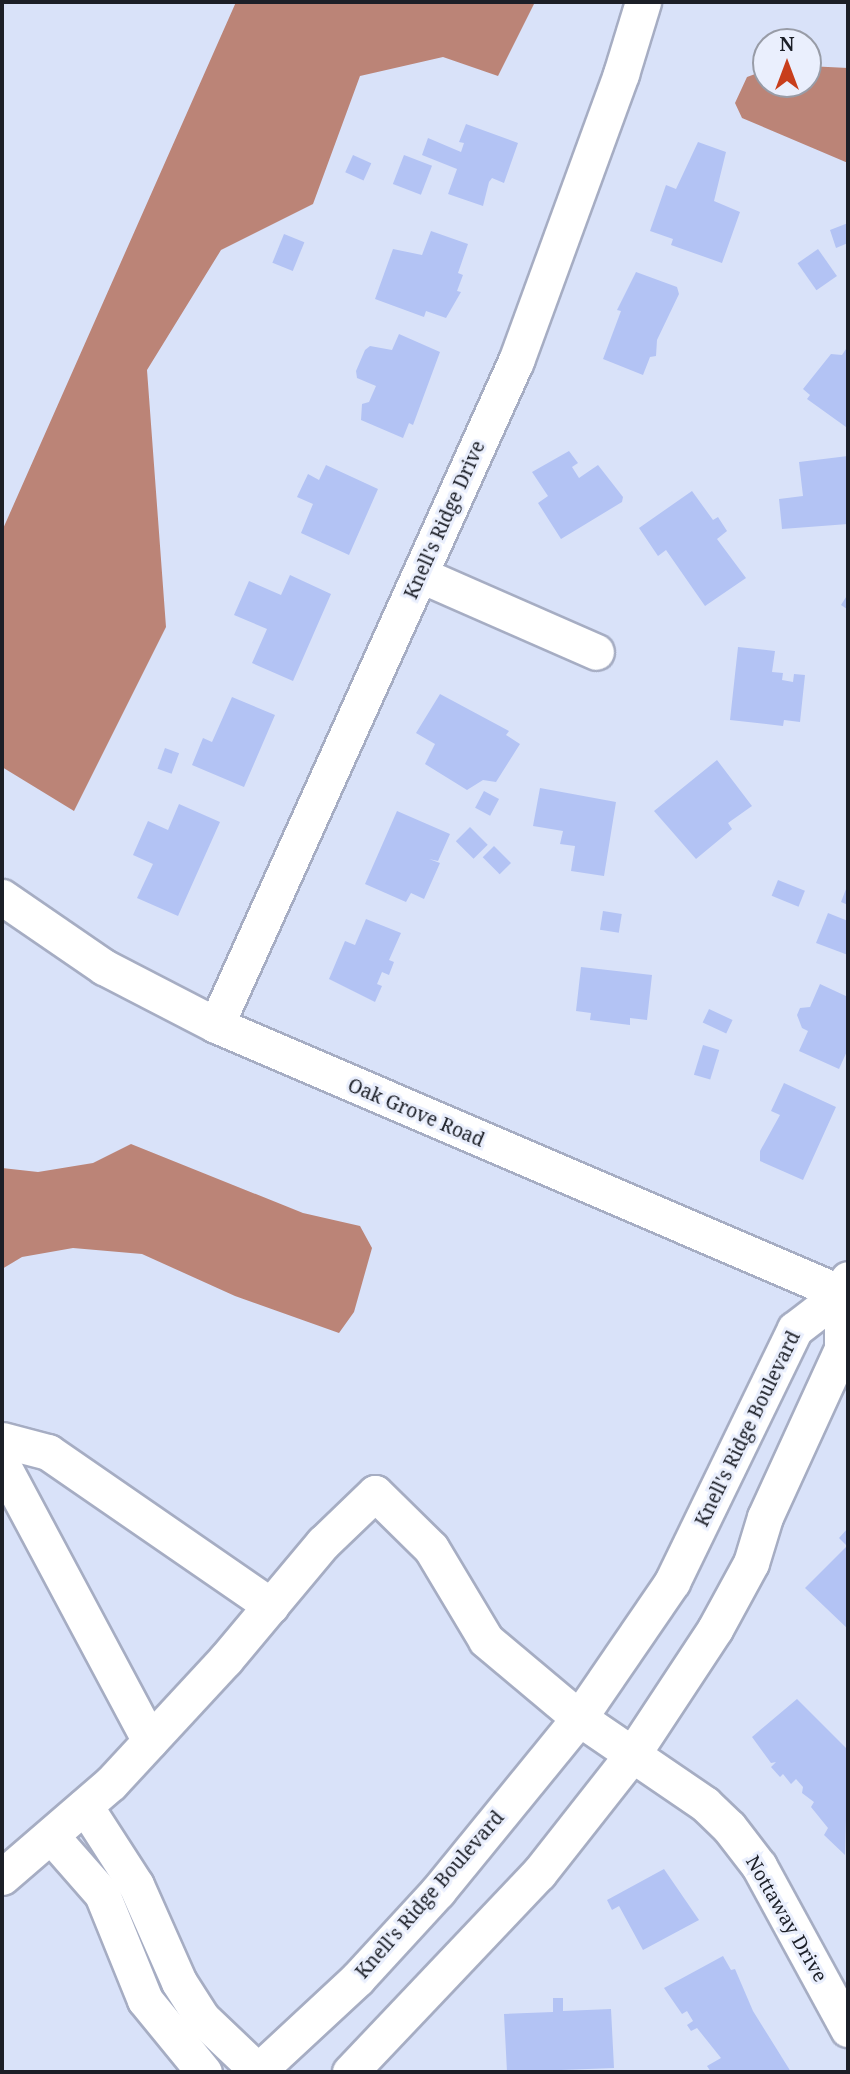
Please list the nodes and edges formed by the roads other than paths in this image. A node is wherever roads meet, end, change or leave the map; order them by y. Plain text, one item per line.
1 (643, 2) edge
2 (421, 575) junction
3 (596, 652) dead end
4 (2, 897) edge
5 (216, 1025) junction
6 (846, 1289) edge
7 (2, 1440) edge
8 (2, 1464) edge
9 (271, 1606) junction
10 (579, 1718) junction
11 (150, 1741) junction
12 (632, 1755) junction
13 (85, 1806) junction
14 (52, 1837) junction
15 (2, 1877) edge
16 (149, 1915) junction
17 (118, 1931) junction
18 (848, 2029) edge
19 (204, 2072) edge
20 (258, 2072) edge
21 (350, 2072) edge

1 - 2 street, Knell's Ridge Drive
2 - 3 street
2 - 5 street, Knell's Ridge Drive
4 - 5 street, Oak Grove Road
5 - 6 street, Oak Grove Road
6 - 10 street, Knell's Ridge Boulevard
6 - 12 street
7 - 9 street
8 - 11 street
9 - 10 street, Nottaway Drive
9 - 11 street
10 - 12 street, Nottaway Drive
10 - 20 street, Knell's Ridge Boulevard
11 - 13 street
12 - 18 street, Nottaway Drive
12 - 21 street
13 - 14 street
13 - 16 street
14 - 15 street
14 - 17 street
16 - 17 street
16 - 20 street
17 - 19 street

